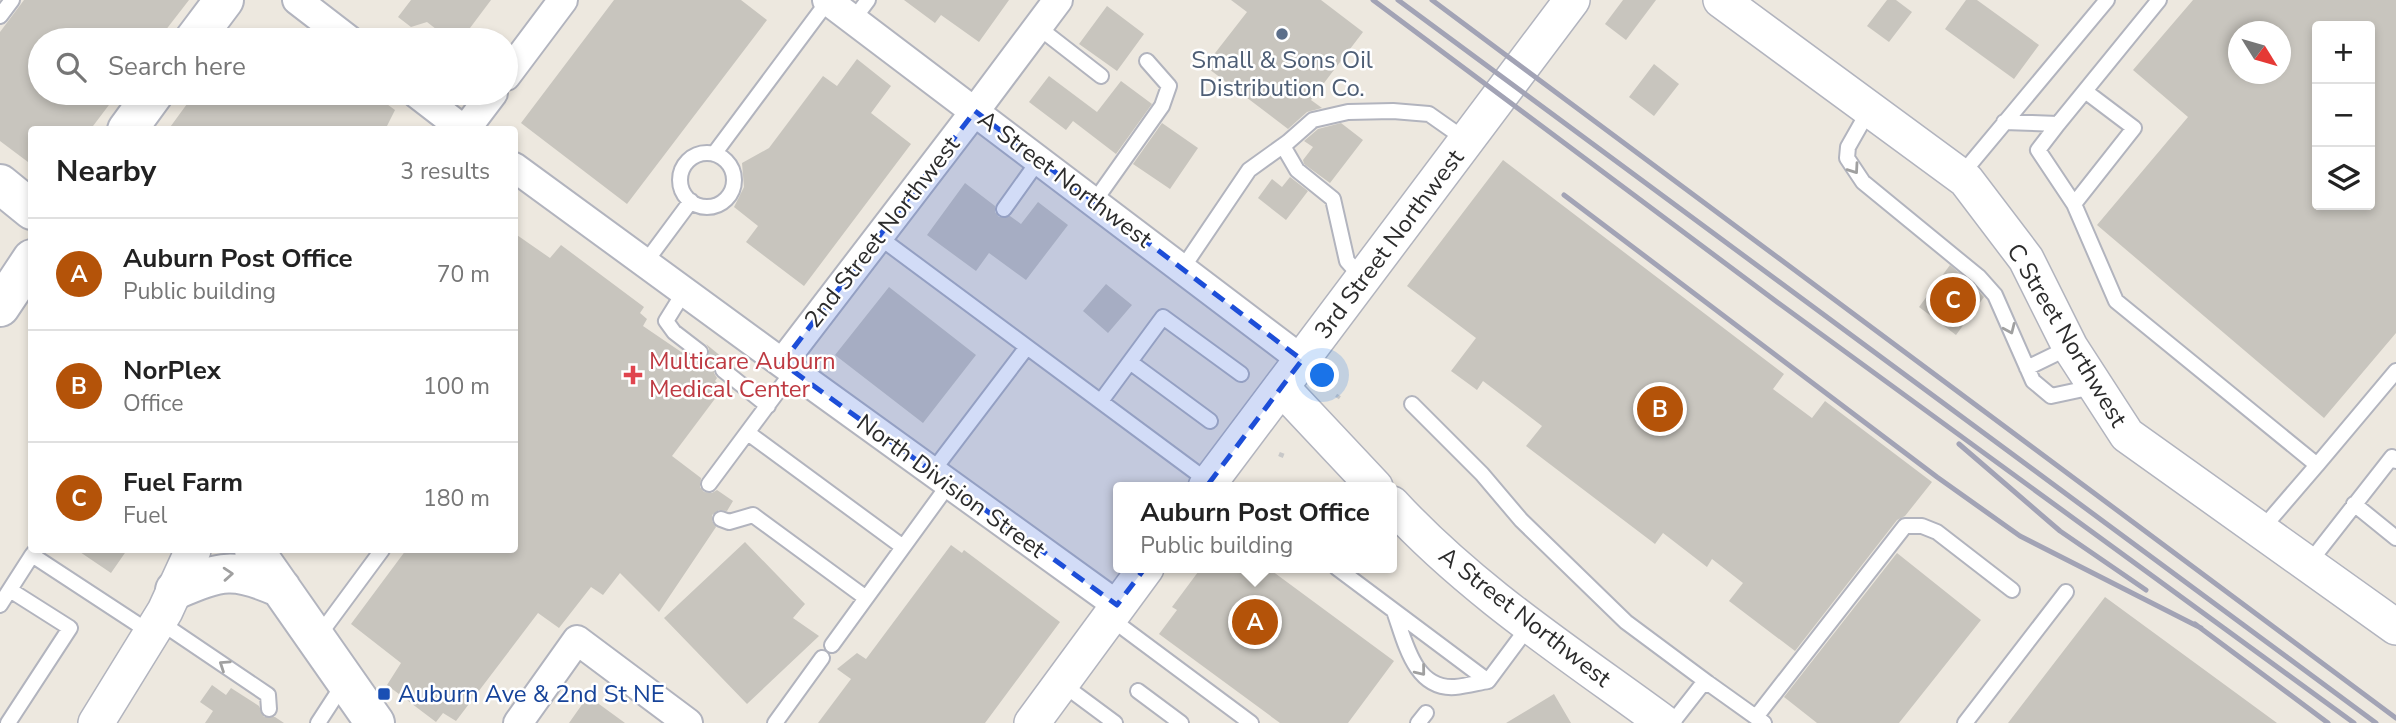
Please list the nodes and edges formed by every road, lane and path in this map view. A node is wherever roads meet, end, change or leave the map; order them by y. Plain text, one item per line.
1 (12, 0) edge
2 (224, 0) edge
3 (297, 0) edge
4 (563, 0) edge
5 (1058, 0) edge
6 (1572, 0) edge
7 (1721, 0) edge
8 (2107, 0) edge
9 (2159, 0) edge
10 (827, 1) edge
11 (861, 10) edge
12 (0, 16) edge
13 (1038, 27) junction
14 (203, 28) edge
15 (333, 28) edge
16 (518, 60) edge
17 (1147, 61) dead end
18 (1101, 76) dead end
19 (2085, 91) junction
20 (145, 105) edge
21 (432, 105) edge
22 (484, 105) edge
23 (1870, 109) junction
24 (975, 111) junction
25 (2004, 122) junction
26 (2058, 124) junction
27 (130, 126) edge
28 (460, 126) edge
29 (468, 126) edge
30 (1467, 140) junction
31 (1283, 146) junction
32 (714, 154) junction
33 (1040, 160) junction
34 (518, 170) edge
35 (1961, 175) junction
36 (0, 184) edge
37 (691, 201) junction
38 (1094, 202) junction
39 (2074, 204) junction
40 (28, 206) edge
41 (1004, 209) dead end
42 (879, 237) junction
43 (645, 263) junction
44 (28, 265) edge
45 (1182, 269) junction
46 (1363, 279) junction
47 (684, 292) junction
48 (0, 307) edge
49 (1027, 347) junction
50 (2070, 347) junction
51 (700, 352) dead end
52 (1302, 360) junction
53 (1130, 362) junction
54 (787, 368) junction
55 (2027, 368) junction
56 (723, 370) dead end
57 (2396, 371) edge
58 (1241, 374) dead end
59 (1282, 387) junction
60 (2095, 387) junction
61 (1101, 401) junction
62 (1412, 404) dead end
63 (768, 406) junction
64 (1210, 421) dead end
65 (748, 433) junction
66 (2396, 461) edge
67 (2317, 465) junction
68 (941, 478) junction
69 (1214, 482) edge
70 (1371, 482) edge
71 (709, 484) dead end
72 (2354, 504) junction
73 (1397, 510) edge
74 (721, 519) dead end
75 (2261, 530) junction
76 (2396, 538) edge
77 (903, 547) junction
78 (33, 553) edge
79 (36, 553) edge
80 (191, 553) edge
81 (256, 553) edge
82 (380, 553) edge
83 (2309, 563) junction
84 (1142, 573) edge
85 (1344, 573) edge
86 (281, 588) junction
87 (10, 590) junction
88 (2012, 590) dead end
89 (2066, 592) dead end
90 (866, 598) junction
91 (0, 605) edge
92 (1393, 610) junction
93 (1113, 611) junction
94 (162, 615) junction
95 (1530, 625) junction
96 (2396, 627) edge
97 (316, 639) junction
98 (832, 645) dead end
99 (822, 658) dead end
100 (1488, 681) junction
101 (345, 682) junction
102 (1061, 683) junction
103 (1708, 683) junction
104 (1138, 691) dead end
105 (269, 709) dead end
106 (104, 717) edge
107 (1760, 720) edge
108 (8, 723) edge
109 (318, 723) edge
110 (375, 723) edge
111 (518, 723) edge
112 (688, 723) edge
113 (775, 723) edge
114 (1032, 723) edge
115 (1115, 723) edge
116 (1181, 723) edge
117 (1251, 723) edge
118 (1664, 723) edge
119 (1672, 723) edge
120 (1965, 723) edge

1 - 12 lane
2 - 14 main road
3 - 15 street
4 - 16 street
5 - 13 street, 2nd Street Northwest
6 - 30 street, 3rd Street Northwest
7 - 23 street, C Street Northwest
8 - 25 lane
9 - 19 lane
10 - 11 street, A Street Northwest
10 - 32 lane
11 - 24 street, A Street Northwest
13 - 18 lane
13 - 24 street, 2nd Street Northwest
17 - 38 lane
19 - 26 lane
19 - 39 lane
20 - 27 main road
21 - 28 street
22 - 29 street
23 - 35 street, C Street Northwest
23 -> 55 lane
24 - 33 street, A Street Northwest
24 - 42 street, 2nd Street Northwest
25 - 26 lane
25 - 35 lane
26 - 39 lane
30 - 31 lane
30 - 46 street, 3rd Street Northwest
31 - 45 lane
31 - 46 lane
32 - 37 lane
32 - 37 lane
33 - 38 street, A Street Northwest
33 - 41 lane
34 - 43 street, North Division Street
35 - 50 street, C Street Northwest
36 - 40 main road
37 - 43 lane
38 - 45 street, A Street Northwest
39 - 67 lane
42 - 49 lane
42 - 54 street, 2nd Street Northwest
43 - 47 street, North Division Street
44 - 48 main road
45 - 52 street, A Street Northwest
46 - 52 street, 3rd Street Northwest
47 - 51 lane
47 - 54 street, North Division Street
49 - 61 lane
49 - 68 lane
50 - 55 lane
50 - 60 street, C Street Northwest
52 - 59 street, 3rd Street Northwest
53 - 58 lane
53 - 61 lane
53 - 64 lane
54 - 63 lane
54 - 68 street, North Division Street
55 - 60 lane
56 - 63 lane
57 - 67 lane
59 - 69 street, 3rd Street Northwest
59 - 70 street
60 - 75 street, C Street Northwest
61 - 69 lane
62 - 103 lane
63 - 65 lane
65 - 71 lane
65 - 77 lane
66 - 72 lane
67 - 75 lane
68 - 77 lane
68 - 93 street, North Division Street
72 - 76 lane
72 - 83 lane
73 - 95 street, A Street Northwest
74 - 90 lane
75 - 83 street, C Street Northwest
77 - 90 lane
78 - 87 lane
79 - 94 lane
80 - 94 street
81 - 86 main road
82 - 97 lane
83 - 96 street, C Street Northwest
84 - 93 street
85 - 92 lane
94 -> 86 main road
86 - 97 main road
87 - 91 lane
87 - 108 lane
88 - 107 lane
89 - 120 lane
90 - 98 lane
92 - 100 lane
92 -> 100 lane
93 - 102 street
93 - 117 lane
105 -> 94 lane
94 - 106 street
95 - 100 lane
95 - 118 street, A Street Northwest
97 - 101 main road
99 - 113 lane
101 - 109 lane
101 - 110 main road
102 - 114 street
102 - 115 lane
103 - 107 lane
103 - 119 lane
104 - 116 lane
111 - 112 street

